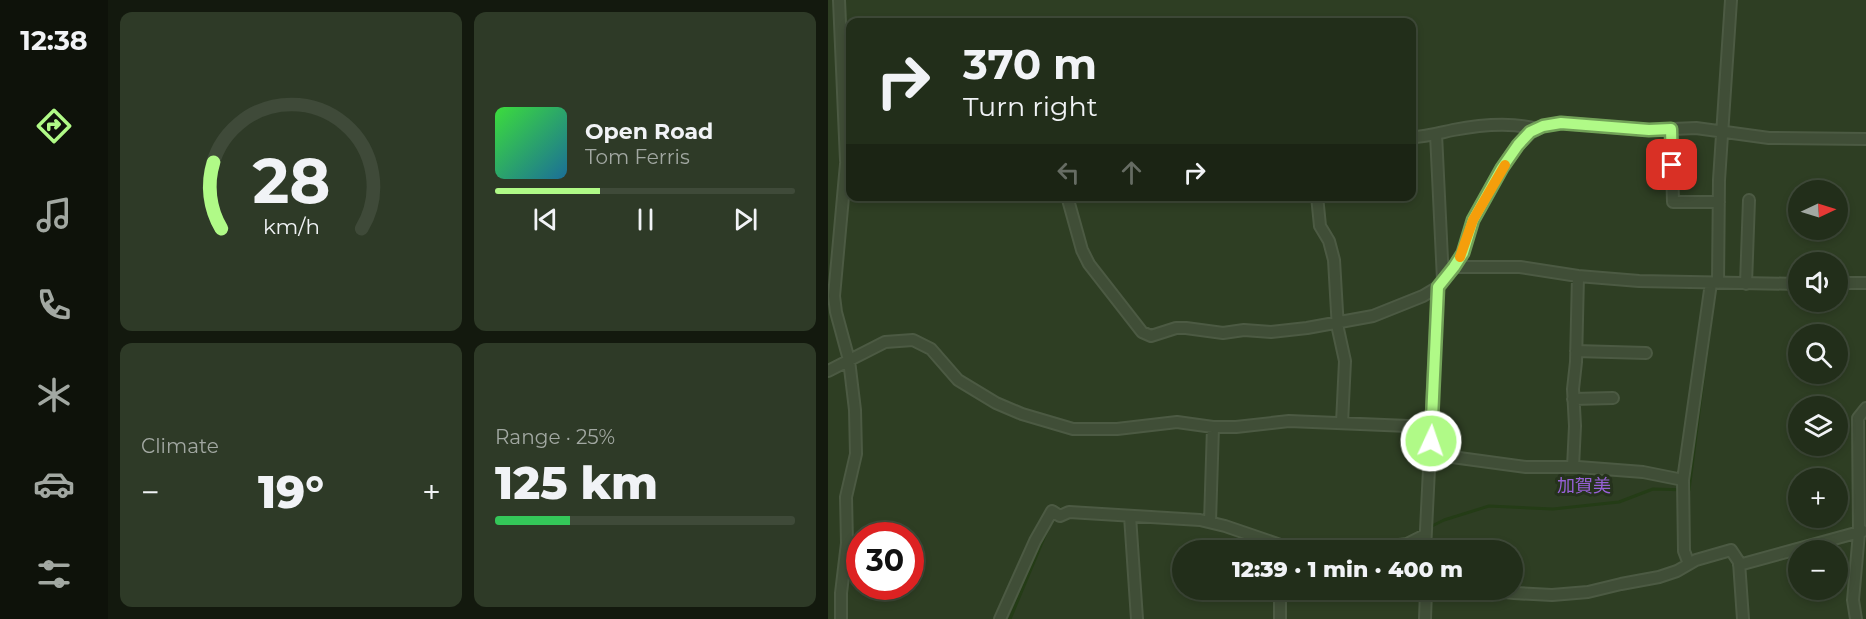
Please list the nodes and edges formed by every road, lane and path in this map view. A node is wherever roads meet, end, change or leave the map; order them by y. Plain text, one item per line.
1 (838, 0) edge
2 (1731, 0) edge
3 (846, 128) edge
4 (1537, 129) junction
5 (1671, 129) junction
6 (1722, 131) junction
7 (1436, 134) junction
8 (1416, 136) edge
9 (1866, 139) edge
10 (846, 179) edge
11 (1749, 200) dead end
12 (1068, 201) edge
13 (1318, 201) edge
14 (1719, 202) junction
15 (1454, 267) junction
16 (1578, 276) junction
17 (1866, 282) edge
18 (1441, 283) junction
19 (1715, 283) junction
20 (1848, 283) edge
21 (1746, 284) junction
22 (1788, 284) edge
23 (1337, 323) junction
24 (1576, 351) junction
25 (1646, 353) dead end
26 (849, 360) junction
27 (828, 371) edge
28 (1613, 398) dead end
29 (1573, 399) junction
30 (1866, 408) edge
31 (1342, 423) junction
32 (1213, 427) junction
33 (1432, 427) junction
34 (1431, 454) junction
35 (1573, 467) junction
36 (1684, 486) junction
37 (1130, 516) junction
38 (1210, 518) junction
39 (1425, 531) junction
40 (1863, 532) edge
41 (1263, 540) edge
42 (1413, 540) edge
43 (1425, 540) edge
44 (1689, 564) junction
45 (1739, 565) junction
46 (1523, 593) edge
47 (1280, 600) edge
48 (1426, 600) edge
49 (842, 619) edge
50 (1000, 619) edge
51 (1137, 619) edge
52 (1280, 619) edge
53 (1425, 619) edge
54 (1743, 619) edge
55 (1856, 619) edge

1 - 3 street
2 - 6 street
4 - 5 street
4 - 7 street
4 - 15 street
5 - 6 street
5 - 14 street
6 - 9 street
6 - 14 street
7 - 8 street
7 - 18 street
10 - 26 street
11 - 21 street
12 - 23 street
13 - 23 street
14 - 19 street
15 - 16 street
15 - 18 street
16 - 19 street
16 - 24 street
17 - 20 street
18 - 23 street
18 - 33 street
19 - 21 street
19 - 36 street
21 - 22 street
23 - 31 street
24 - 25 street
24 - 29 street
26 - 27 street
26 - 32 street
26 - 49 street
28 - 29 street
29 - 35 street
30 - 40 street
31 - 32 street
31 - 33 street
32 - 38 street
33 - 34 street
34 - 35 street
34 - 39 street
35 - 36 street
36 - 44 street
37 - 38 street
37 - 50 street
37 - 51 street
38 - 41 street
39 - 42 street
39 - 43 street
40 - 45 street
40 - 55 street
44 - 45 street
44 - 46 street
45 - 54 street
47 - 52 street
48 - 53 street

